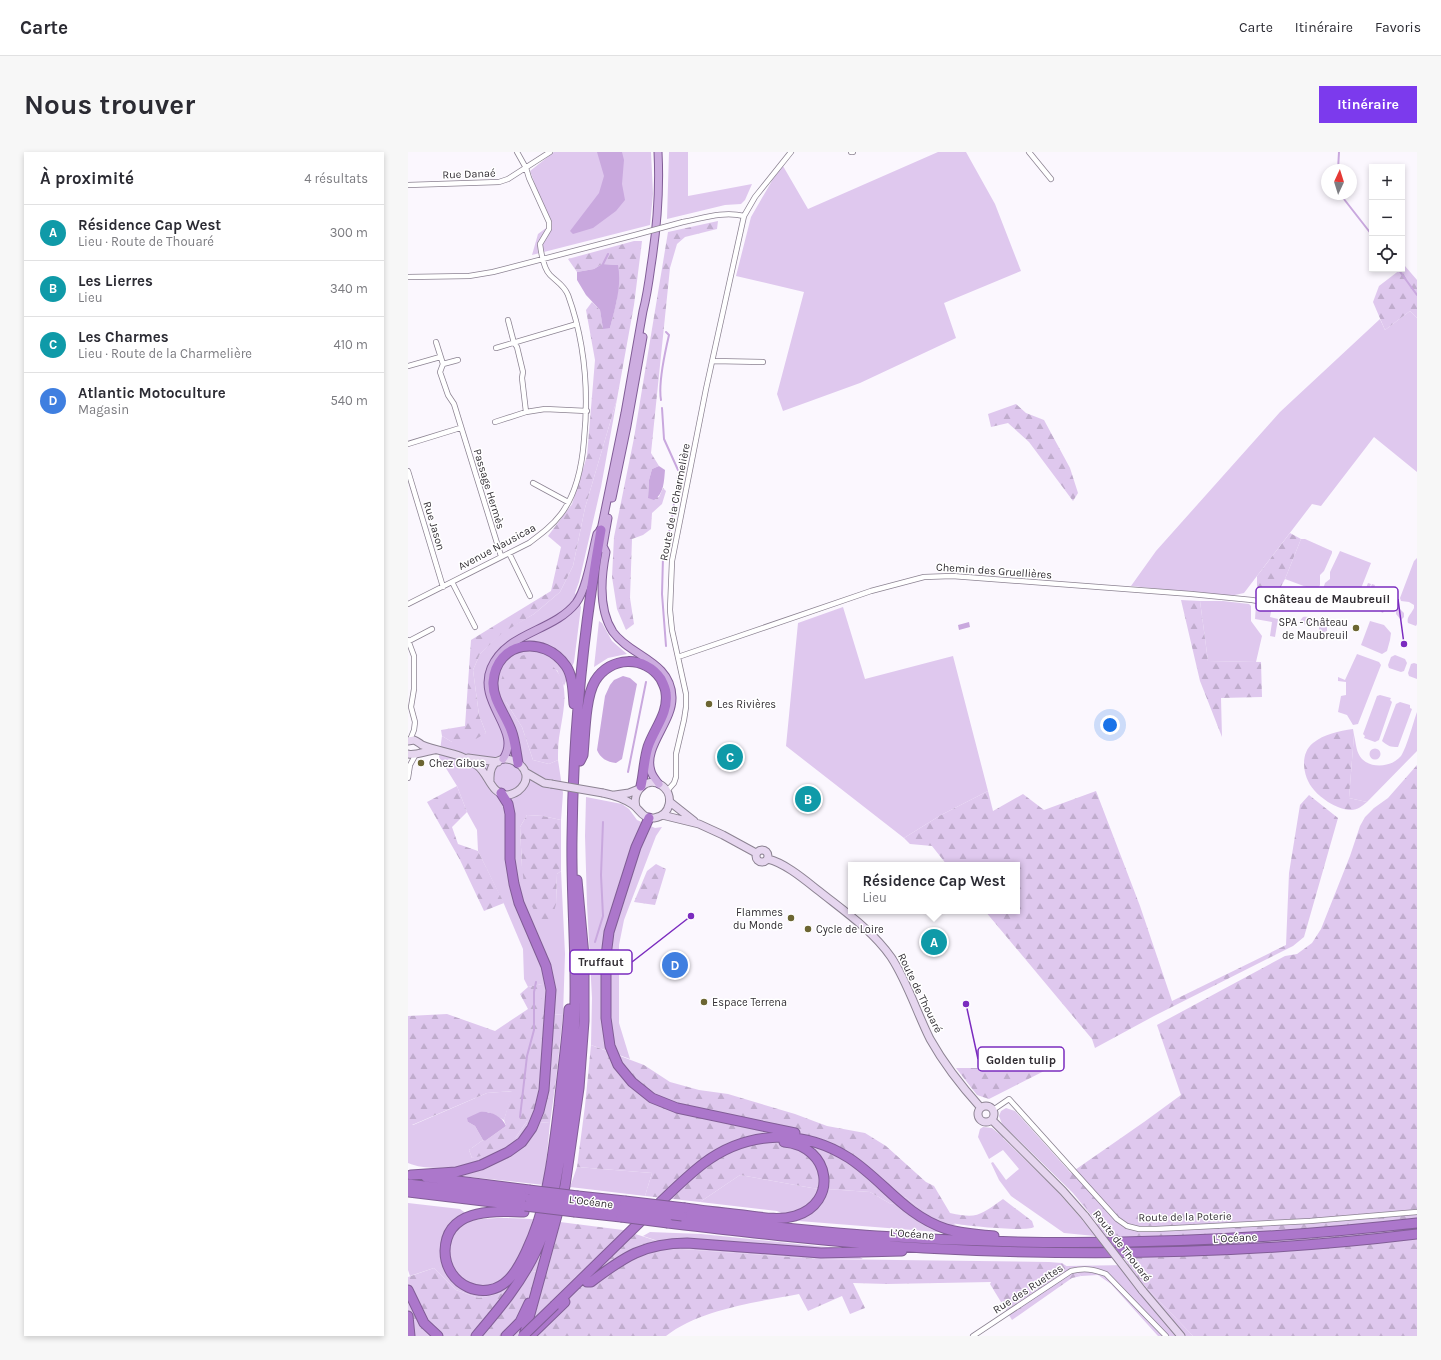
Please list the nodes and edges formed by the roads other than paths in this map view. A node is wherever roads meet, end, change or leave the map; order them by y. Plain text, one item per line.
1 (517, 152) edge
2 (550, 152) edge
3 (658, 152) edge
4 (791, 152) edge
5 (1029, 152) edge
6 (526, 168) junction
7 (1051, 179) dead end
8 (408, 185) edge
9 (744, 216) junction
10 (543, 258) junction
11 (408, 278) edge
12 (646, 301) junction
13 (508, 320) dead end
14 (577, 324) junction
15 (436, 342) dead end
16 (514, 343) junction
17 (496, 348) dead end
18 (440, 357) junction
19 (458, 360) dead end
20 (713, 360) junction
21 (763, 362) dead end
22 (443, 364) junction
23 (408, 366) edge
24 (587, 411) junction
25 (526, 412) junction
26 (495, 422) dead end
27 (460, 428) junction
28 (408, 444) edge
29 (408, 471) edge
30 (533, 483) dead end
31 (568, 502) junction
32 (601, 530) junction
33 (603, 546) junction
34 (509, 552) junction
35 (501, 556) junction
36 (452, 582) junction
37 (443, 587) junction
38 (530, 596) dead end
39 (408, 604) edge
40 (1274, 604) dead end
41 (475, 627) dead end
42 (432, 629) dead end
43 (408, 640) edge
44 (678, 657) junction
45 (409, 707) edge
46 (576, 723) junction
47 (414, 742) edge
48 (438, 750) junction
49 (408, 754) edge
50 (417, 754) junction
51 (467, 758) junction
52 (500, 760) junction
53 (580, 761) junction
54 (518, 762) junction
55 (410, 765) junction
56 (525, 772) junction
57 (408, 778) edge
58 (490, 780) junction
59 (548, 784) junction
60 (659, 784) junction
61 (523, 786) junction
62 (640, 788) junction
63 (667, 791) junction
64 (501, 794) junction
65 (615, 795) junction
66 (670, 802) junction
67 (636, 807) junction
68 (662, 815) junction
69 (649, 818) junction
70 (699, 824) junction
71 (574, 954) junction
72 (981, 1108) junction
73 (993, 1110) junction
74 (992, 1120) junction
75 (849, 1158) junction
76 (409, 1178) edge
77 (408, 1192) edge
78 (527, 1202) junction
79 (576, 1204) junction
80 (623, 1209) junction
81 (684, 1212) junction
82 (1417, 1212) edge
83 (1417, 1223) edge
84 (1417, 1234) edge
85 (1016, 1241) junction
86 (923, 1248) junction
87 (587, 1282) junction
88 (537, 1287) junction
89 (408, 1290) edge
90 (556, 1308) junction
91 (408, 1316) edge
92 (477, 1335) edge
93 (410, 1336) edge
94 (438, 1336) edge
95 (506, 1336) edge
96 (524, 1336) edge
97 (530, 1336) edge
98 (973, 1336) edge
99 (1166, 1336) edge
100 (1181, 1336) edge

1 - 6 street
2 - 6 street, Rue Danaé
3 - 12 main road
4 - 9 street, Route de la Charmelière
5 - 7 street
6 - 8 street, Rue Danaé
6 - 10 street
9 - 10 street, bridge
9 - 20 street, Route de la Charmelière
10 - 11 street
10 - 14 street, Avenue Nausicaa
12 - 32 main road
12 - 33 main road
13 - 16 street
14 - 16 street
14 - 24 street, Avenue Nausicaa
15 - 18 street
16 - 17 street
16 - 25 street
18 - 22 street
18 - 23 street
19 - 22 street
20 - 21 street
20 - 44 street, Route de la Charmelière
22 - 27 street, Passage Hermès
24 - 25 street
24 - 31 street, Avenue Nausicaa
25 - 26 street
27 - 28 street
27 - 35 street, Passage Hermès
29 - 37 street, Rue Jason
30 - 31 street
31 - 34 street, Avenue Nausicaa
32 - 46 highway
32 - 52 main road
33 - 53 highway
33 - 60 main road
34 - 35 street, Avenue Nausicaa
34 - 38 street
35 - 36 street, Avenue Nausicaa
36 - 37 street, Avenue Nausicaa
36 - 41 street
37 - 39 street, Avenue Nausicaa
40 - 44 street, Chemin des Gruellières
42 - 43 street
43 - 45 street
44 - 63 street, Route de la Charmelière
45 - 47 street
46 - 54 highway
46 - 71 highway
47 - 48 main road
47 - 50 main road
48 - 50 main road
48 - 51 main road
49 - 50 main road
49 - 55 street
50 - 55 street
51 - 52 main road
51 - 58 main road
52 - 54 main road
52 - 58 main road
53 - 62 highway
53 - 88 highway
54 - 56 main road
55 - 57 street
56 - 59 main road
56 - 61 main road
58 - 64 main road
59 - 61 main road
59 - 65 main road, bridge
60 - 62 main road
60 - 63 main road
61 - 64 main road
62 - 65 main road
62 - 67 main road
63 - 66 main road
64 - 76 highway
65 - 67 main road
66 - 68 main road
66 - 70 main road
67 - 69 main road
68 - 69 main road
68 - 70 main road
69 - 75 highway
70 - 72 main road, Route de Thouaré
71 - 78 highway
71 - 92 highway
72 - 73 main road
72 - 74 main road
73 - 74 main road
73 - 82 street, Route de la Poterie
74 - 100 main road, Route de Thouaré, bridge
75 - 85 highway
75 - 90 highway
76 - 78 highway, L’Océane
77 - 78 highway, L’Océane
78 - 79 highway, L’Océane, bridge
78 - 79 highway, L’Océane, bridge
79 - 80 highway, L’Océane
80 - 81 highway, L’Océane, bridge
80 - 86 highway, L’Océane, bridge
81 - 85 highway, L’Océane
81 - 87 highway
83 - 85 highway, L’Océane
84 - 86 highway, L’Océane
86 - 87 highway
87 - 90 highway
88 - 95 highway
88 - 96 highway
89 - 94 highway
90 - 96 highway, bridge
90 - 97 highway
91 - 93 highway
98 - 99 street, Rue des Ruettes

